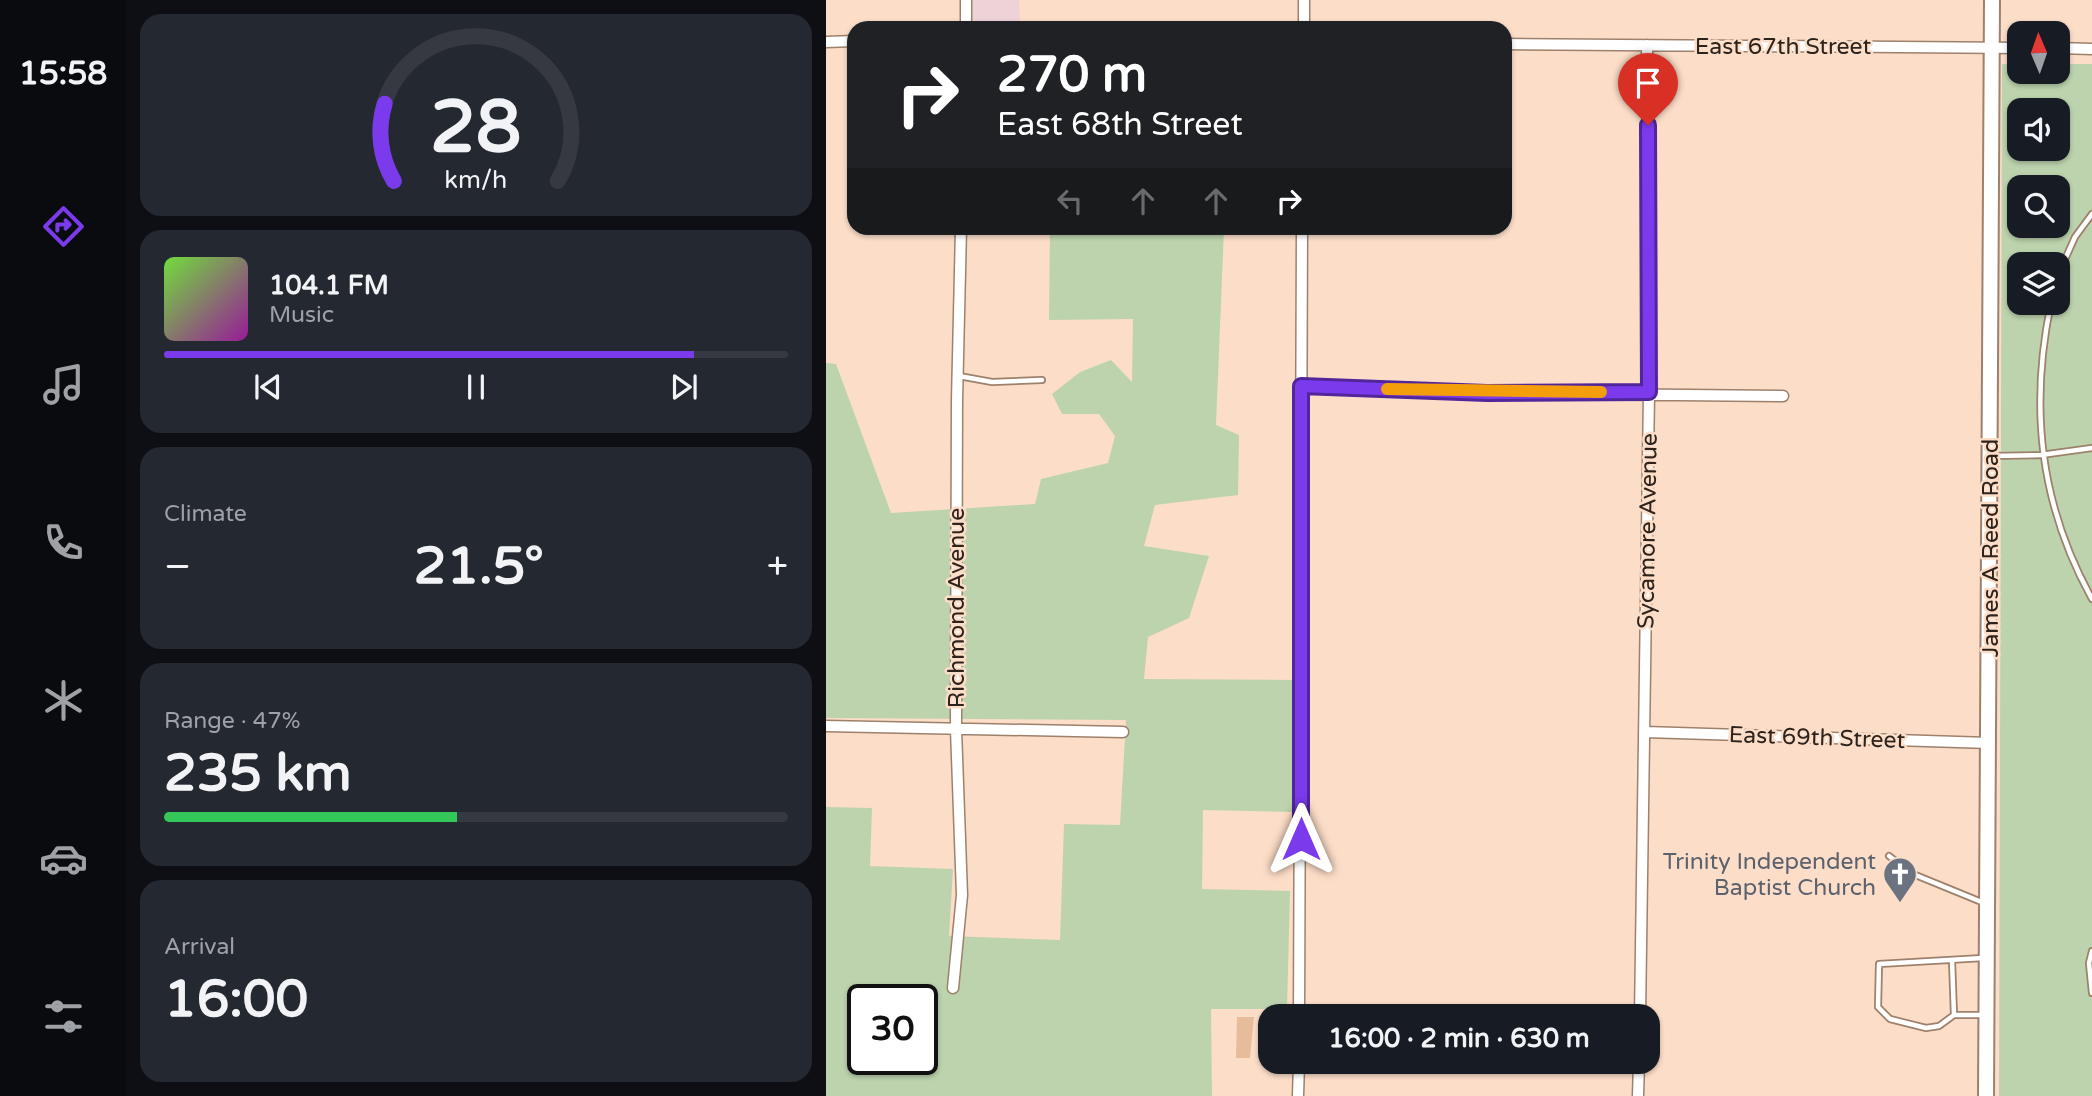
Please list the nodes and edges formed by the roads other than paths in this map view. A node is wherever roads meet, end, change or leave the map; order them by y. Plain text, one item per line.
1 (966, 0) edge
2 (1304, 0) edge
3 (1992, 0) edge
4 (966, 21) edge
5 (1304, 21) edge
6 (847, 41) edge
7 (826, 42) edge
8 (1512, 44) edge
9 (1647, 45) junction
10 (1992, 48) junction
11 (2007, 48) edge
12 (2070, 48) edge
13 (2092, 49) edge
14 (2092, 214) edge
15 (961, 235) edge
16 (1302, 235) edge
17 (2068, 252) edge
18 (2049, 315) edge
19 (958, 376) junction
20 (1042, 380) dead end
21 (1301, 386) junction
22 (1649, 392) junction
23 (1783, 396) dead end
24 (2092, 448) edge
25 (2041, 455) junction
26 (1990, 456) junction
27 (2092, 599) edge
28 (826, 726) edge
29 (956, 730) junction
30 (1123, 732) dead end
31 (1645, 732) junction
32 (1989, 743) junction
33 (1889, 856) dead end
34 (1988, 904) junction
35 (2092, 951) edge
36 (1987, 958) junction
37 (1952, 960) junction
38 (953, 988) dead end
39 (2092, 993) edge
40 (1299, 1004) edge
41 (1640, 1004) edge
42 (1954, 1015) junction
43 (1987, 1015) junction
44 (1299, 1074) edge
45 (1639, 1074) edge
46 (1298, 1096) edge
47 (1638, 1096) edge
48 (1986, 1096) edge

1 - 4 street
2 - 5 street
3 - 10 street, James A Reed Road
6 - 7 street
8 - 9 street, East 67th Street
9 - 10 street, East 67th Street
9 - 22 street, Sycamore Avenue
10 - 11 street, East 67th Street
10 - 26 street, James A Reed Road
12 - 13 street
14 - 17 lane
15 - 19 street, Richmond Avenue
16 - 21 street
18 - 25 lane
19 - 20 lane
19 - 29 street, Richmond Avenue
21 - 22 street
21 - 40 street
22 - 23 street
22 - 31 street, Sycamore Avenue
24 - 25 lane
25 - 26 lane
25 - 27 lane
26 - 32 street, James A Reed Road
28 - 29 street
29 - 30 street
29 - 38 street, Richmond Avenue
31 - 32 street, East 69th Street
31 - 41 street, Sycamore Avenue
32 - 34 street, James A Reed Road
33 - 34 lane
34 - 36 street, James A Reed Road
35 - 39 lane
36 - 37 lane
36 - 43 street, James A Reed Road
37 - 42 lane
37 - 42 lane
42 - 43 lane
43 - 48 street, James A Reed Road
44 - 46 street
45 - 47 street

